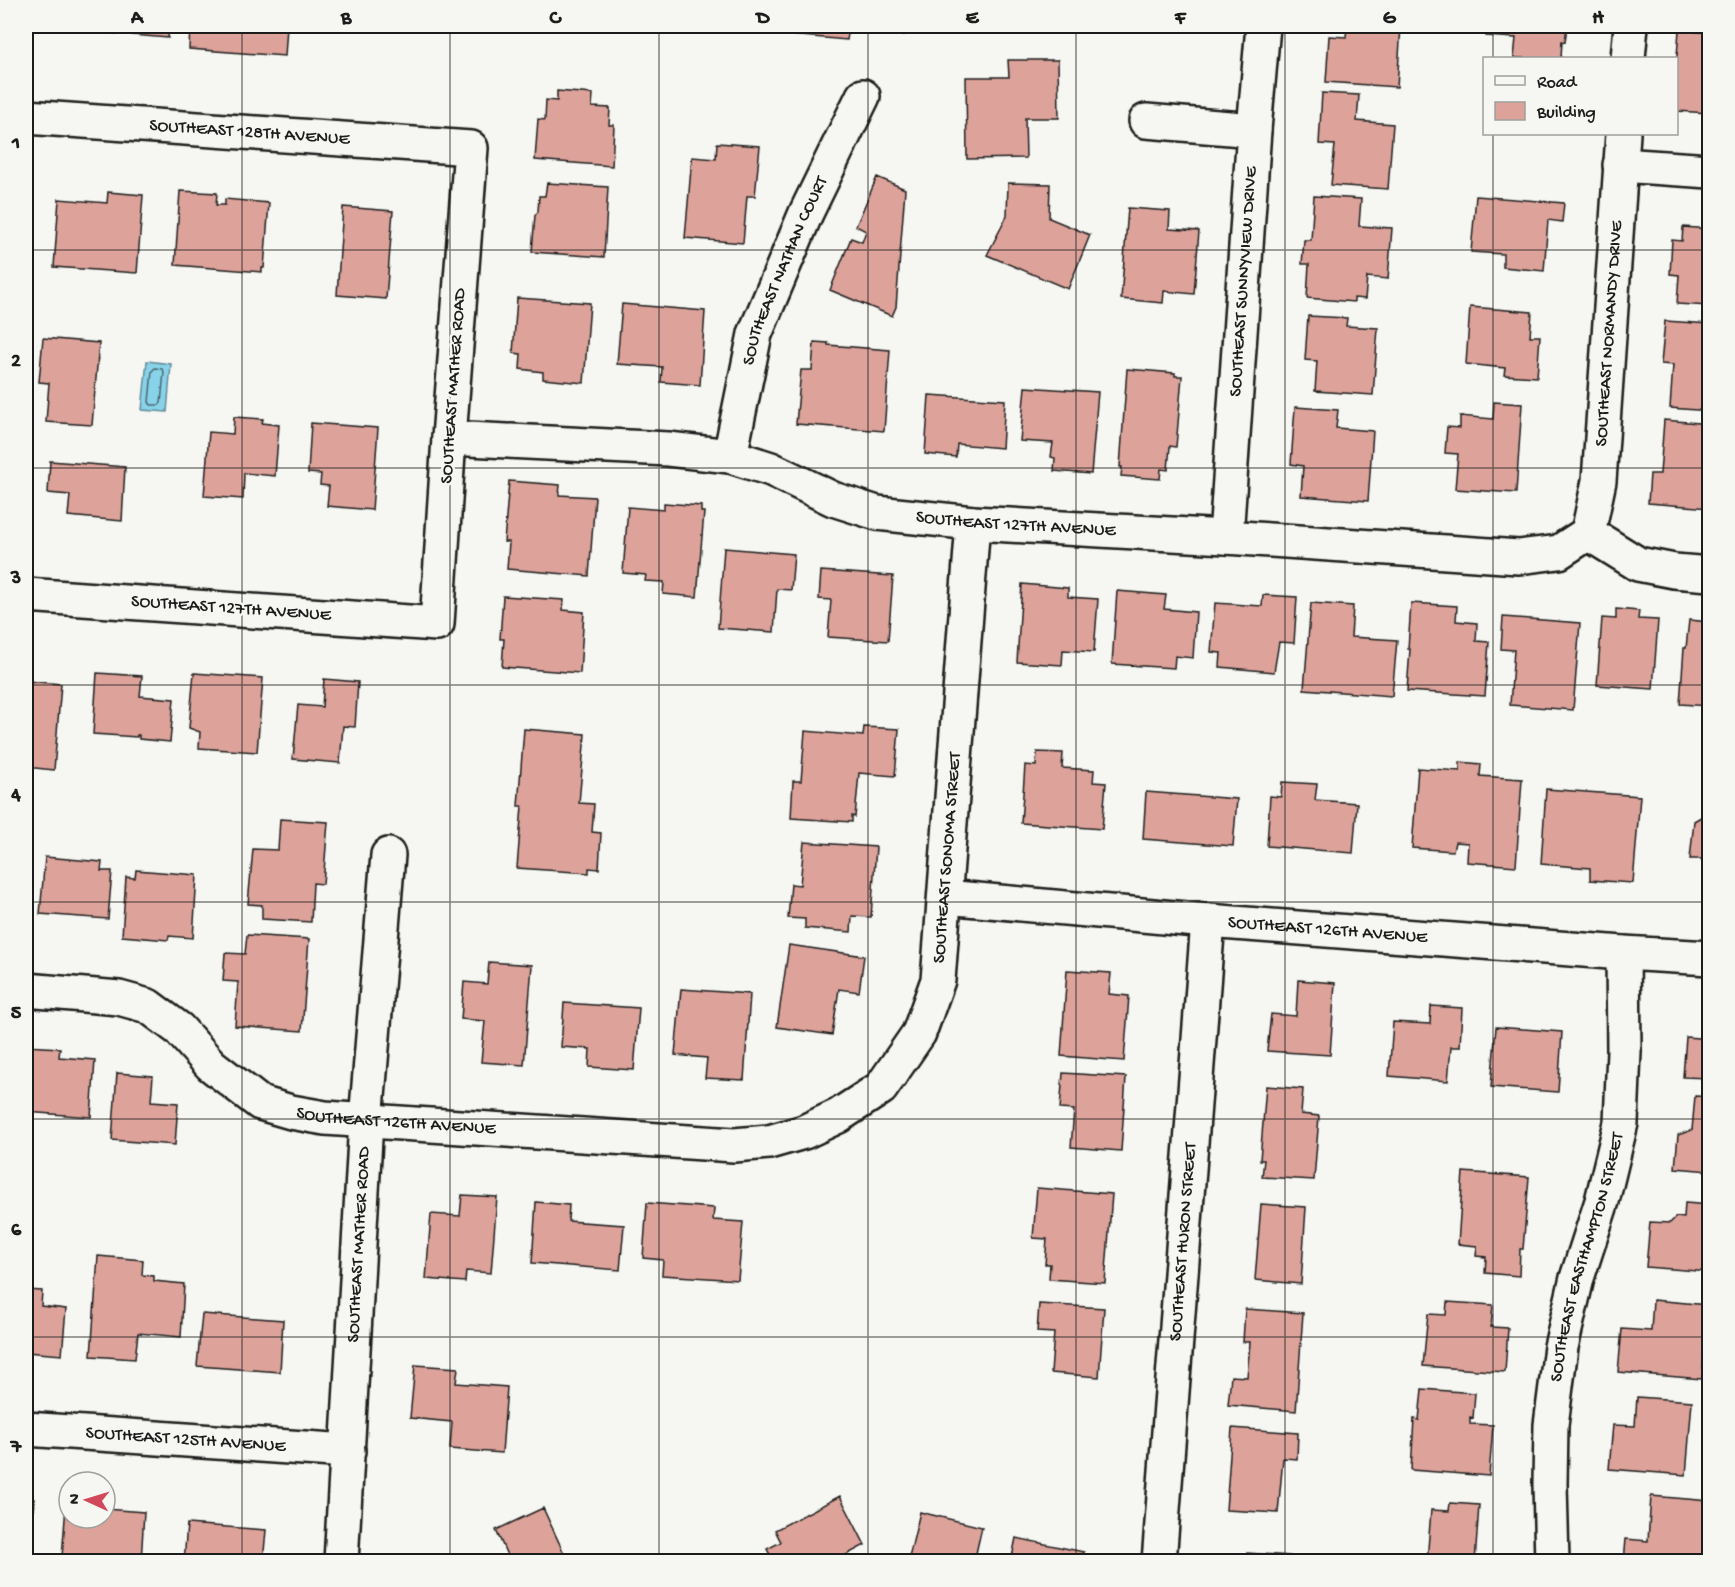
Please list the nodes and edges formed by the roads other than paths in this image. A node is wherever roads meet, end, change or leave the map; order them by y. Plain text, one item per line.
1 (1263, 26) edge
2 (1631, 26) edge
3 (1628, 57) edge
4 (864, 96) dead end
5 (26, 117) edge
6 (1146, 121) dead end
7 (1254, 130) junction
8 (471, 148) joint
9 (1621, 149) edge
10 (1710, 171) edge
11 (449, 438) junction
12 (730, 456) junction
13 (973, 523) junction
14 (1588, 533) junction
15 (1226, 537) junction
16 (1710, 574) edge
17 (26, 595) edge
18 (438, 624) joint
19 (387, 855) dead end
20 (945, 897) junction
21 (1208, 921) junction
22 (1623, 953) junction
23 (1710, 958) edge
24 (26, 990) edge
25 (366, 1121) junction
26 (804, 1132) joint
27 (26, 1429) edge
28 (348, 1451) junction
29 (340, 1562) edge
30 (1159, 1562) edge
31 (1552, 1562) edge

1 - 7 street, SOUTHEAST SUNNYVIEW DRIVE
2 - 3 street
4 - 12 street, SOUTHEAST NATHAN COURT
5 - 8 street, SOUTHEAST 128TH AVENUE
6 - 7 street
7 - 15 street, SOUTHEAST SUNNYVIEW DRIVE
8 - 11 street, SOUTHEAST MATHER ROAD
9 - 10 street
9 - 14 street, SOUTHEAST NORMANDY DRIVE
11 - 12 street, SOUTHEAST 127TH AVENUE
11 - 18 street, SOUTHEAST MATHER ROAD
12 - 13 street, SOUTHEAST 127TH AVENUE
13 - 15 street, SOUTHEAST 127TH AVENUE
13 - 20 street, SOUTHEAST SONOMA STREET
14 - 15 street, SOUTHEAST 127TH AVENUE
14 - 16 street
17 - 18 street, SOUTHEAST 127TH AVENUE
19 - 25 street, SOUTHEAST MATHER ROAD
20 - 21 street, SOUTHEAST 126TH AVENUE
20 - 26 street, SOUTHEAST SONOMA STREET
21 - 22 street, SOUTHEAST 126TH AVENUE
21 - 30 street, SOUTHEAST HURON STREET
22 - 23 street, SOUTHEAST 126TH AVENUE
22 - 31 street, SOUTHEAST EASTHAMPTON STREET
24 - 25 street, SOUTHEAST 126TH AVENUE
25 - 26 street, SOUTHEAST 126TH AVENUE
25 - 28 street, SOUTHEAST MATHER ROAD
27 - 28 street, SOUTHEAST 125TH AVENUE
28 - 29 street, SOUTHEAST MATHER ROAD

